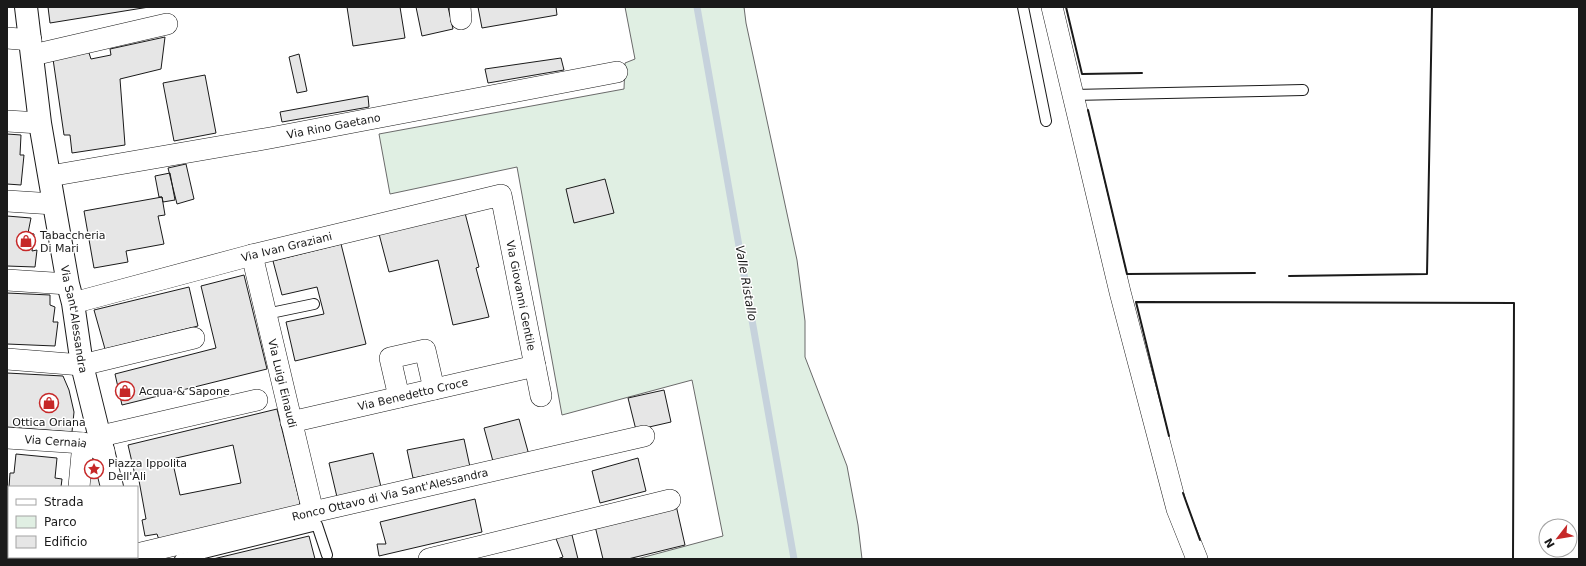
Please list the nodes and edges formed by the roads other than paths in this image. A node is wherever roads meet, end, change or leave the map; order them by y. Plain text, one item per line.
1 (26, 7) edge
2 (1023, 7) edge
3 (1052, 7) edge
4 (167, 24) dead end
5 (7, 38) edge
6 (32, 47) junction
7 (617, 72) dead end
8 (1303, 90) dead end
9 (1073, 95) junction
10 (7, 121) edge
11 (1046, 121) dead end
12 (40, 123) junction
13 (50, 176) junction
14 (501, 195) joint
15 (7, 201) edge
16 (54, 204) junction
17 (252, 255) junction
18 (7, 280) edge
19 (71, 293) junction
20 (314, 304) dead end
21 (266, 314) junction
22 (194, 338) dead end
23 (7, 359) edge
24 (82, 365) junction
25 (535, 366) junction
26 (434, 389) junction
27 (541, 396) dead end
28 (399, 397) junction
29 (257, 400) dead end
30 (291, 422) junction
31 (644, 436) dead end
32 (7, 438) edge
33 (96, 444) junction
34 (79, 486) edge
35 (112, 486) edge
36 (670, 500) dead end
37 (314, 512) junction
38 (138, 554) edge
39 (327, 555) dead end
40 (180, 559) edge
41 (429, 559) edge
42 (1197, 559) edge

1 - 6 street, Via Sant'Alessandra
2 - 11 lane
3 - 9 street
4 - 6 street
5 - 6 street
6 - 12 street, Via Sant'Alessandra
7 - 13 street, Via Rino Gaetano
8 - 9 lane
9 - 42 street
10 - 12 street
12 - 13 street, Via Sant'Alessandra
13 - 16 street, Via Sant'Alessandra
14 - 17 street, Via Ivan Graziani
14 - 25 street, Via Giovanni Gentile
15 - 16 street
16 - 19 street, Via Sant'Alessandra
17 - 19 street, Via Ivan Graziani
17 - 21 street, Via Luigi Einaudi
18 - 19 street, Via Ivan Graziani
19 - 24 street, Via Sant'Alessandra
20 - 21 lane
21 - 30 street, Via Luigi Einaudi
22 - 24 street
23 - 24 street
24 - 33 street, Via Sant'Alessandra
25 - 26 street, Via Benedetto Croce
25 - 27 street, Via Giovanni Gentile
26 - 28 street, Via Benedetto Croce
26 - 28 street
28 - 30 street, Via Benedetto Croce
29 - 33 street, Via Cernaia
30 - 37 street, Via Luigi Einaudi
31 - 37 street, Ronco Ottavo di Via Sant'Alessandra
32 - 33 street, Via Cernaia
33 - 34 street
33 - 35 street, Via Sant'Alessandra
36 - 41 street
37 - 38 street, Ronco Ottavo di Via Sant'Alessandra
39 - 40 lane

